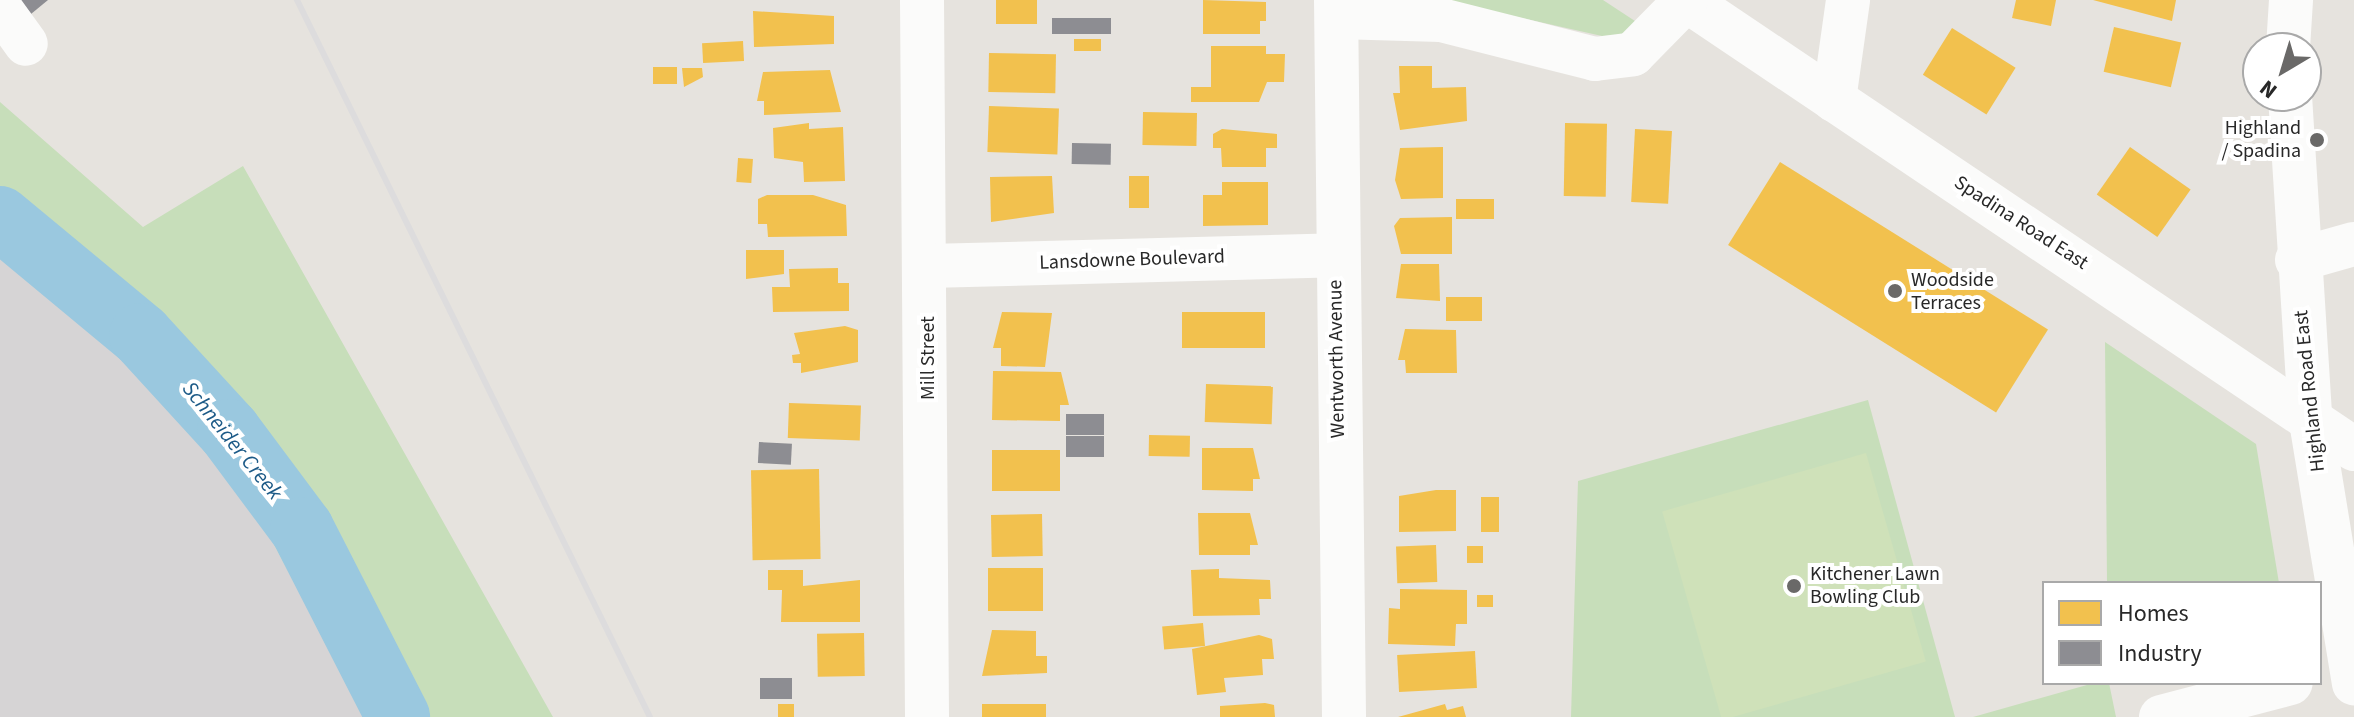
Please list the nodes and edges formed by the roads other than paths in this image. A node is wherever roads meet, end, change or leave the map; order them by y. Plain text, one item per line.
1 (922, 0) edge
2 (1686, 0) edge
3 (1848, 0) edge
4 (2291, 0) edge
5 (0, 8) edge
6 (1337, 8) edge
7 (2289, 32) edge
8 (26, 44) dead end
9 (1834, 100) junction
10 (2291, 112) edge
11 (2354, 244) edge
12 (1336, 255) junction
13 (2297, 260) junction
14 (928, 266) junction
15 (2310, 415) junction
16 (2354, 449) edge
17 (2345, 674) edge
18 (2283, 685) edge
19 (927, 717) edge
20 (1344, 717) edge
21 (2161, 717) edge

1 - 14 street, Mill Street
2 - 6 street
2 - 9 street, Spadina Road East
3 - 9 street
4 - 7 street
5 - 8 street
6 - 12 street, Wentworth Avenue
9 - 15 street, Spadina Road East
10 - 13 street, Highland Road East
11 - 13 street
12 - 14 street, Lansdowne Boulevard
12 - 20 street, Wentworth Avenue
13 - 15 street, Highland Road East
14 - 19 street, Mill Street
15 - 16 street, Spadina Road East
15 - 17 street, Highland Road East
18 - 21 street

